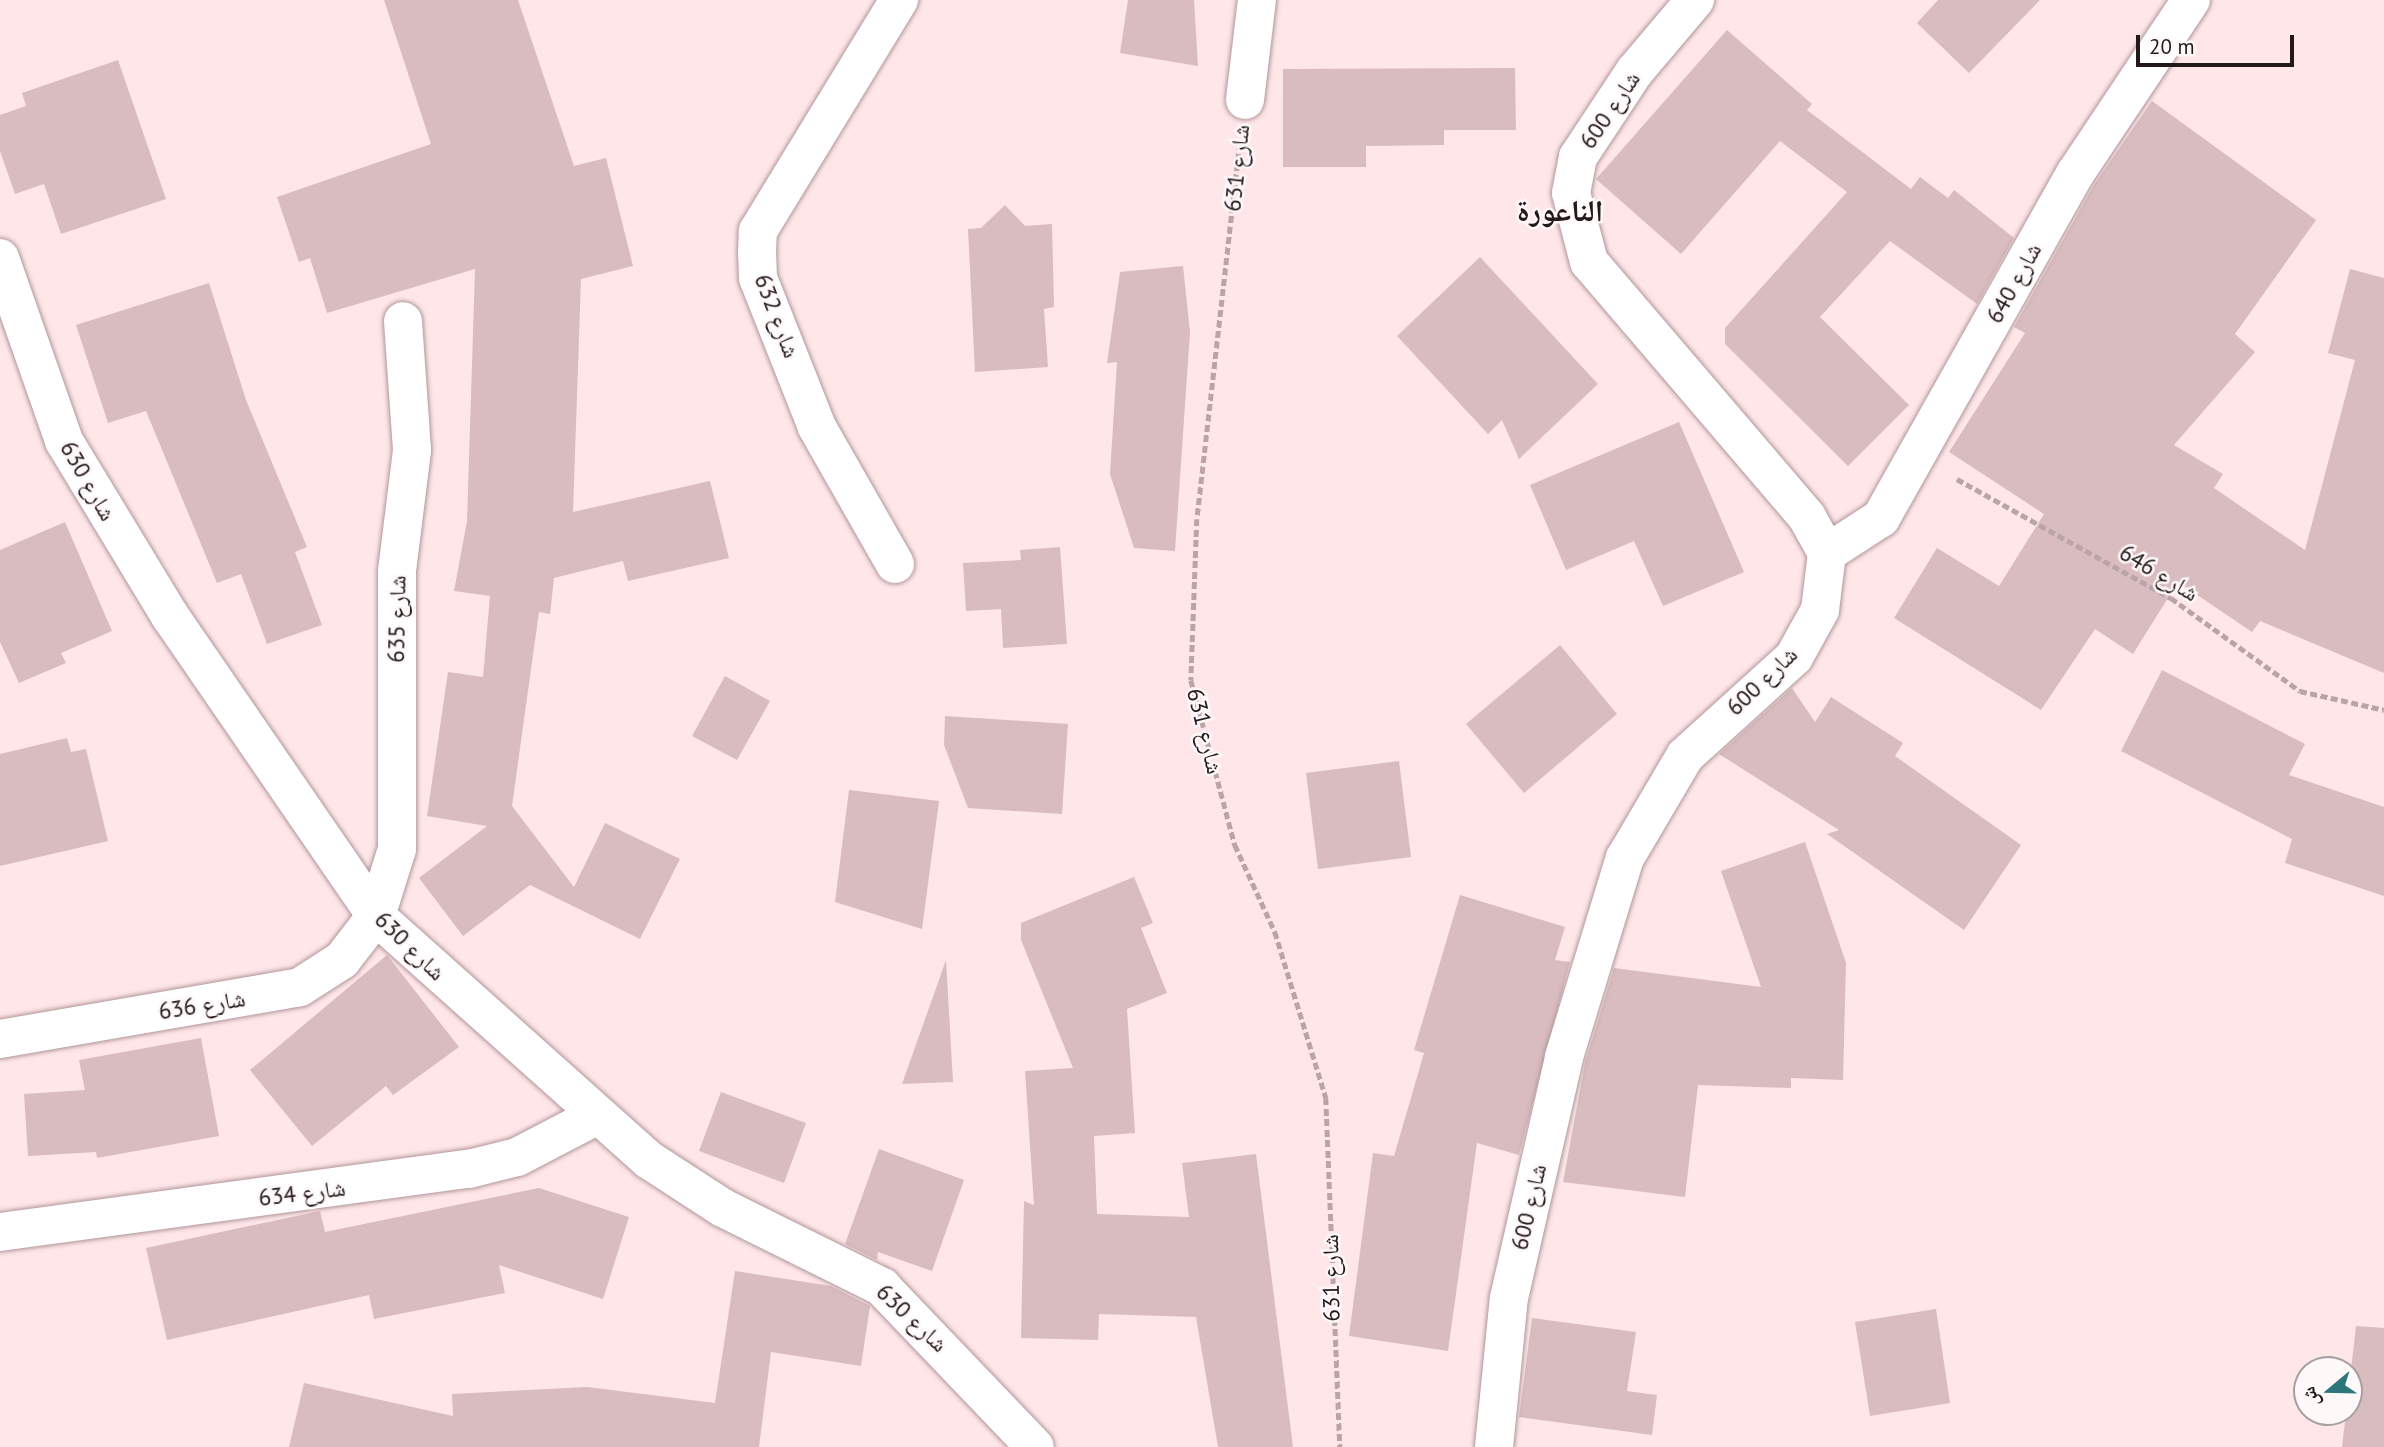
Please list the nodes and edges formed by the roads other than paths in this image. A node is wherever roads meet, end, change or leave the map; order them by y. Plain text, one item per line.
1 (898, 0) edge
2 (1257, 0) edge
3 (1695, 0) edge
4 (2191, 0) edge
5 (1245, 100) road end
6 (0, 258) edge
7 (7, 308) edge
8 (403, 321) dead end
9 (1827, 553) junction
10 (895, 564) dead end
11 (376, 916) junction
12 (0, 1039) edge
13 (594, 1117) junction
14 (0, 1232) edge
15 (1035, 1447) edge
16 (1494, 1447) edge

1 - 10 street, شارع 632
2 - 5 street, شارع 631
3 - 9 street, شارع 600
4 - 9 street, شارع 640
6 - 7 street, شارع 630
7 - 11 street, شارع 630
8 - 11 street, شارع 635
9 - 16 street, شارع 600
11 - 12 street, شارع 636
11 - 13 street, شارع 630
13 - 14 street, شارع 634
13 - 15 street, شارع 630

